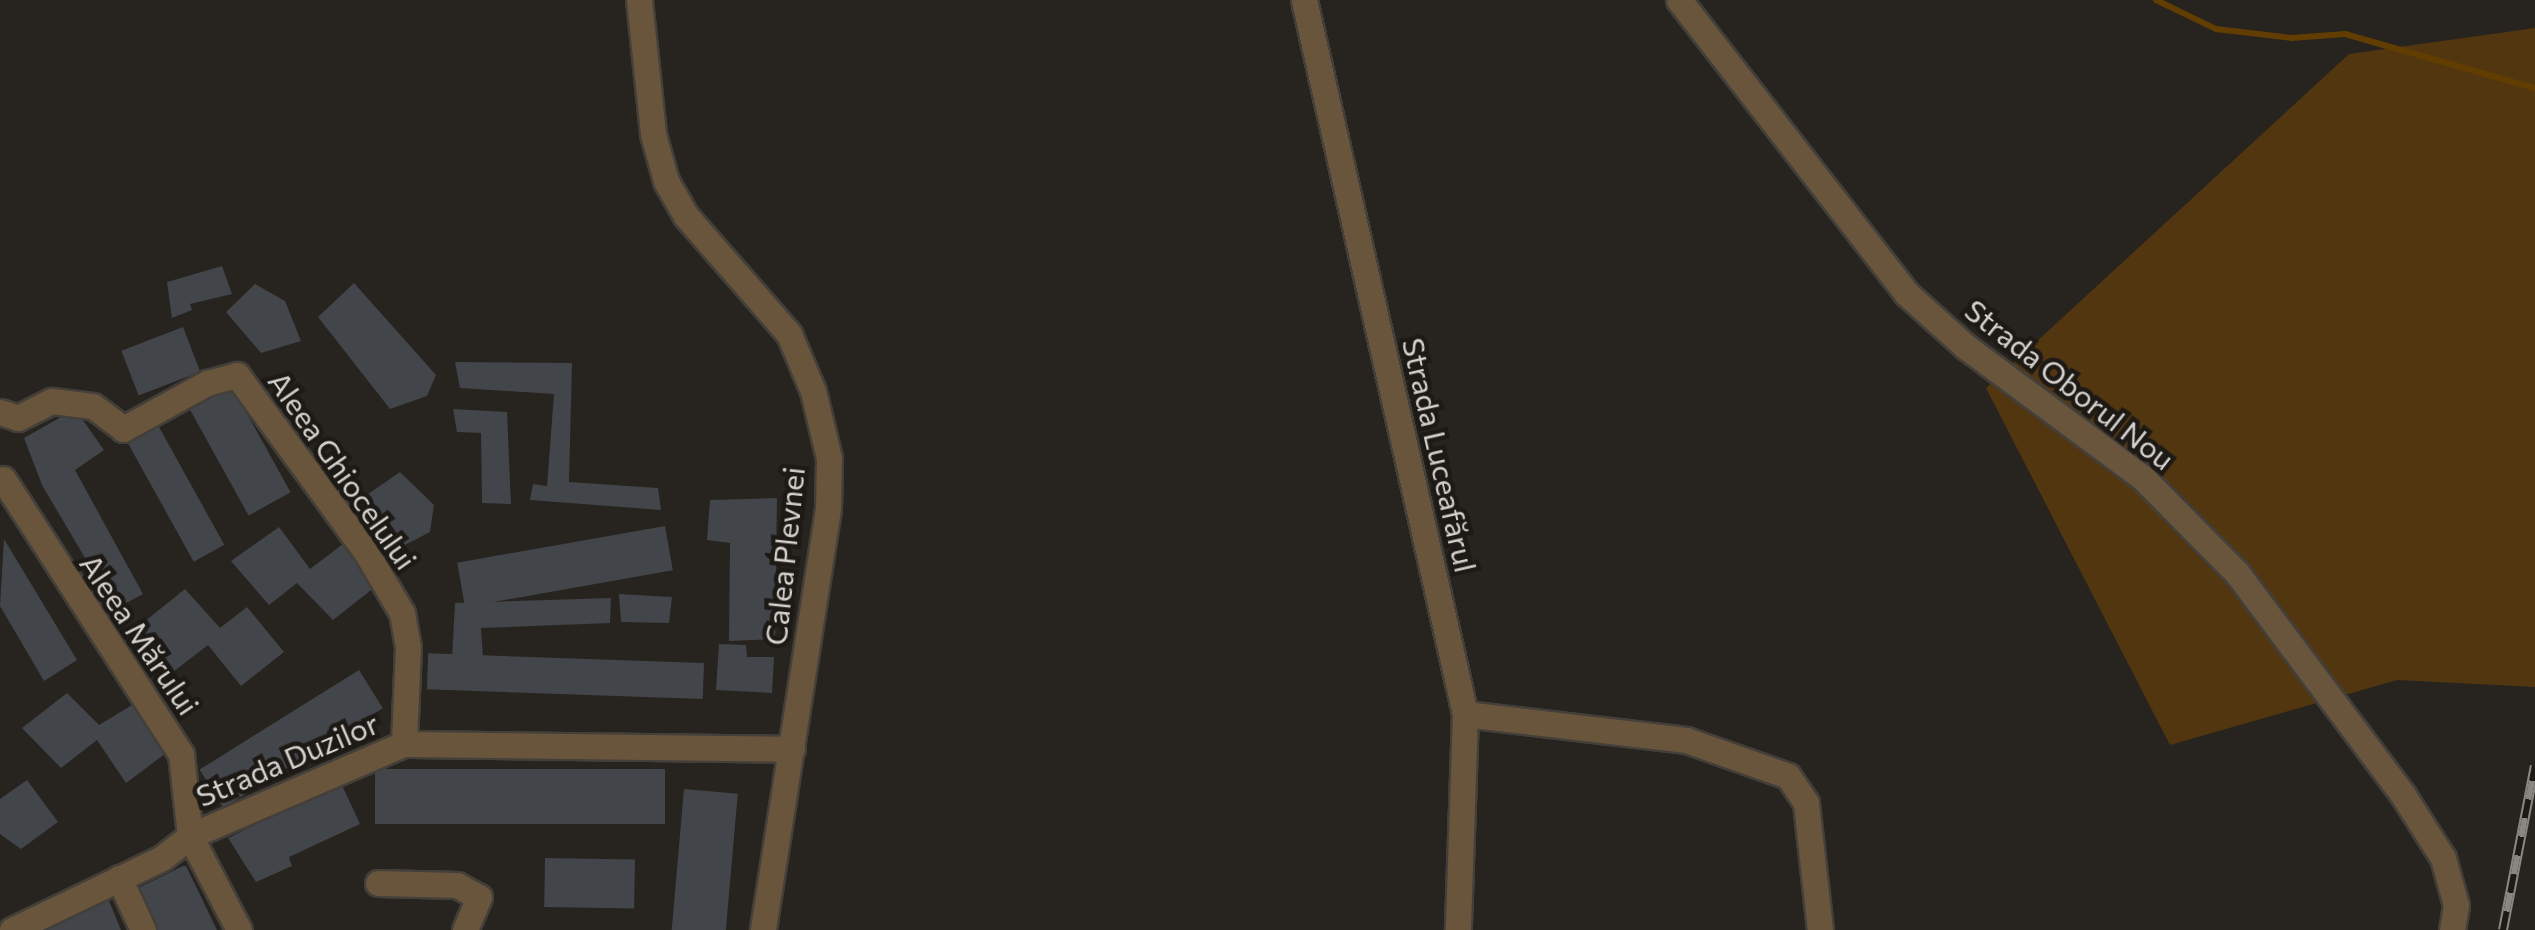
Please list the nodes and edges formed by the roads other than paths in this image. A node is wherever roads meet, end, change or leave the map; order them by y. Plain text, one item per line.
1 (639, 0) edge
2 (1304, 0) edge
3 (1680, 0) edge
4 (0, 412) edge
5 (2, 480) dead end
6 (1465, 714) junction
7 (404, 744) junction
8 (792, 748) junction
9 (190, 836) junction
10 (119, 878) junction
11 (378, 883) dead end
12 (12, 930) edge
13 (143, 930) edge
14 (239, 930) edge
15 (466, 930) edge
16 (764, 930) edge
17 (1458, 930) edge
18 (1820, 930) edge
19 (2452, 930) edge

1 - 8 street, Calea Plevnei
2 - 6 street, Strada Luceafărul
3 - 19 street, Strada Oborul Nou
4 - 7 street, Aleea Ghiocelului
5 - 9 street, Aleea Mărului
6 - 17 street, Strada Luceafărul
6 - 18 street
7 - 8 street, Strada Duzilor
7 - 9 street, Strada Duzilor
8 - 16 street, Calea Plevnei
9 - 10 street, Strada Duzilor
9 - 14 street
10 - 12 street, Strada Duzilor
10 - 13 street
11 - 15 street

